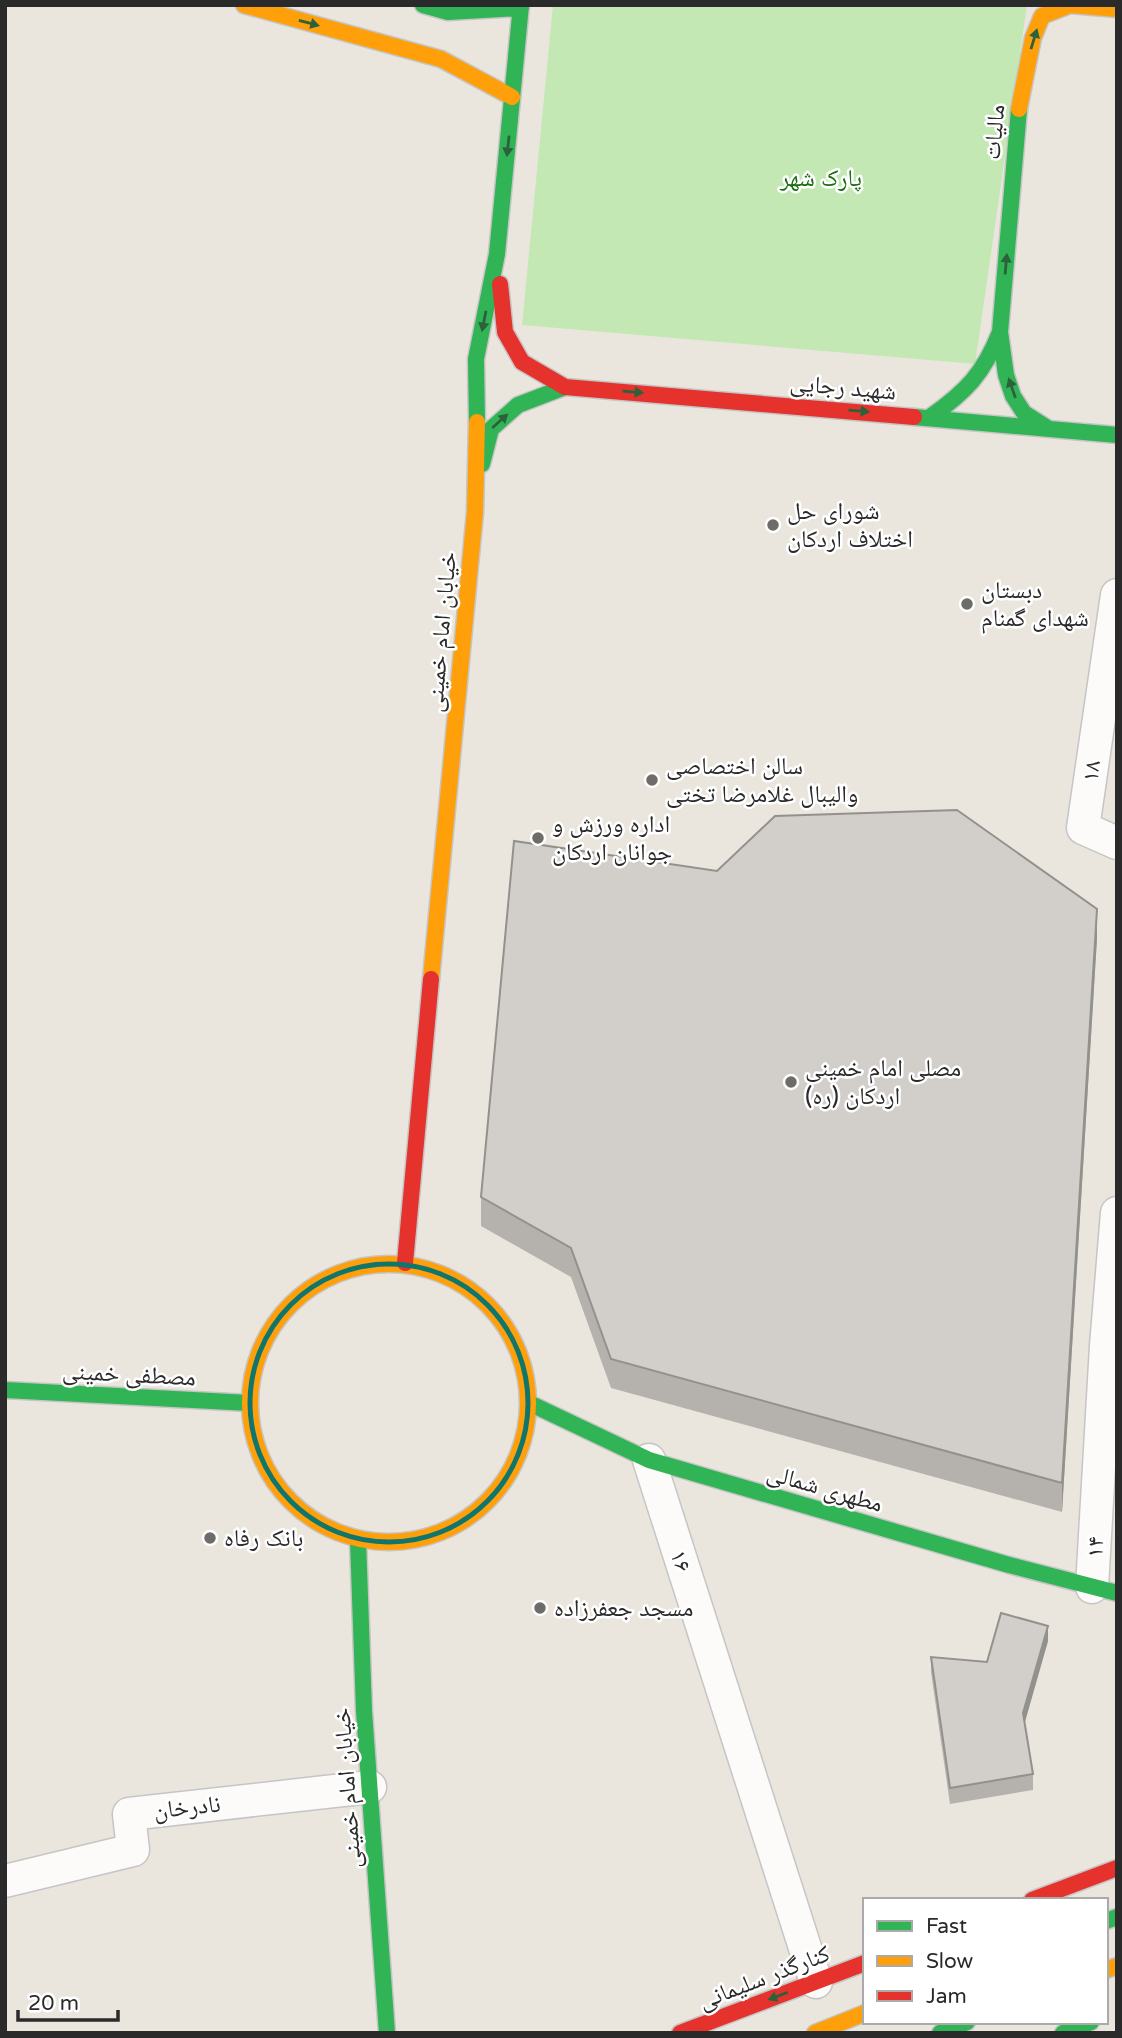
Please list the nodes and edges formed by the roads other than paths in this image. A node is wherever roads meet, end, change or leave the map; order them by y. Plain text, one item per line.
1 (244, 5) edge
2 (423, 5) edge
3 (521, 7) edge
4 (1117, 9) edge
5 (512, 97) junction
6 (497, 254) junction
7 (1000, 332) junction
8 (565, 387) junction
9 (930, 417) junction
10 (1049, 429) junction
11 (1117, 435) edge
12 (477, 483) junction
13 (1117, 595) edge
14 (1117, 843) edge
15 (1117, 1213) edge
16 (405, 1263) junction
17 (5, 1390) edge
18 (249, 1403) junction
19 (528, 1403) junction
20 (649, 1460) junction
21 (358, 1540) junction
22 (1105, 1590) edge
23 (370, 1787) junction
24 (1117, 1868) edge
25 (5, 1881) edge
26 (1037, 1898) edge
27 (863, 1964) edge
28 (816, 1982) junction
29 (863, 2015) edge
30 (962, 2024) edge
31 (1086, 2024) edge
32 (387, 2033) edge
33 (680, 2033) edge
34 (815, 2033) edge
35 (940, 2033) edge
36 (1063, 2033) edge

1 -> 5 main road
2 - 3 main road
3 - 5 main road, خیابان امام خمینی
7 -> 4 main road, مالیات
5 -> 6 main road, خیابان امام خمینی
6 - 8 main road
6 -> 12 main road, خیابان امام خمینی
7 - 9 main road
10 -> 7 main road
8 -> 9 main road, شهید رجایی
12 -> 8 main road
9 - 10 main road, شهید رجایی
10 - 11 main road, شهید رجایی
12 - 16 main road, خیابان امام خمینی
13 - 14 street, ۱۸
15 - 22 street, ۱۴
16 - 18 main road
16 - 19 main road
17 - 18 main road, مصطفی خمینی
18 - 21 main road
19 - 20 main road, مطهری شمالی
19 - 21 main road
20 - 22 main road, مطهری شمالی
20 - 28 street, ۱۶
21 - 23 main road, خیابان امام خمینی
23 - 25 street, نادرخان
23 - 32 main road, خیابان امام خمینی
24 - 26 main road
27 - 28 main road, کنارگذر سلیمانی
28 -> 33 main road, کنارگذر سلیمانی
29 - 34 main road
30 - 35 main road
31 - 36 main road

